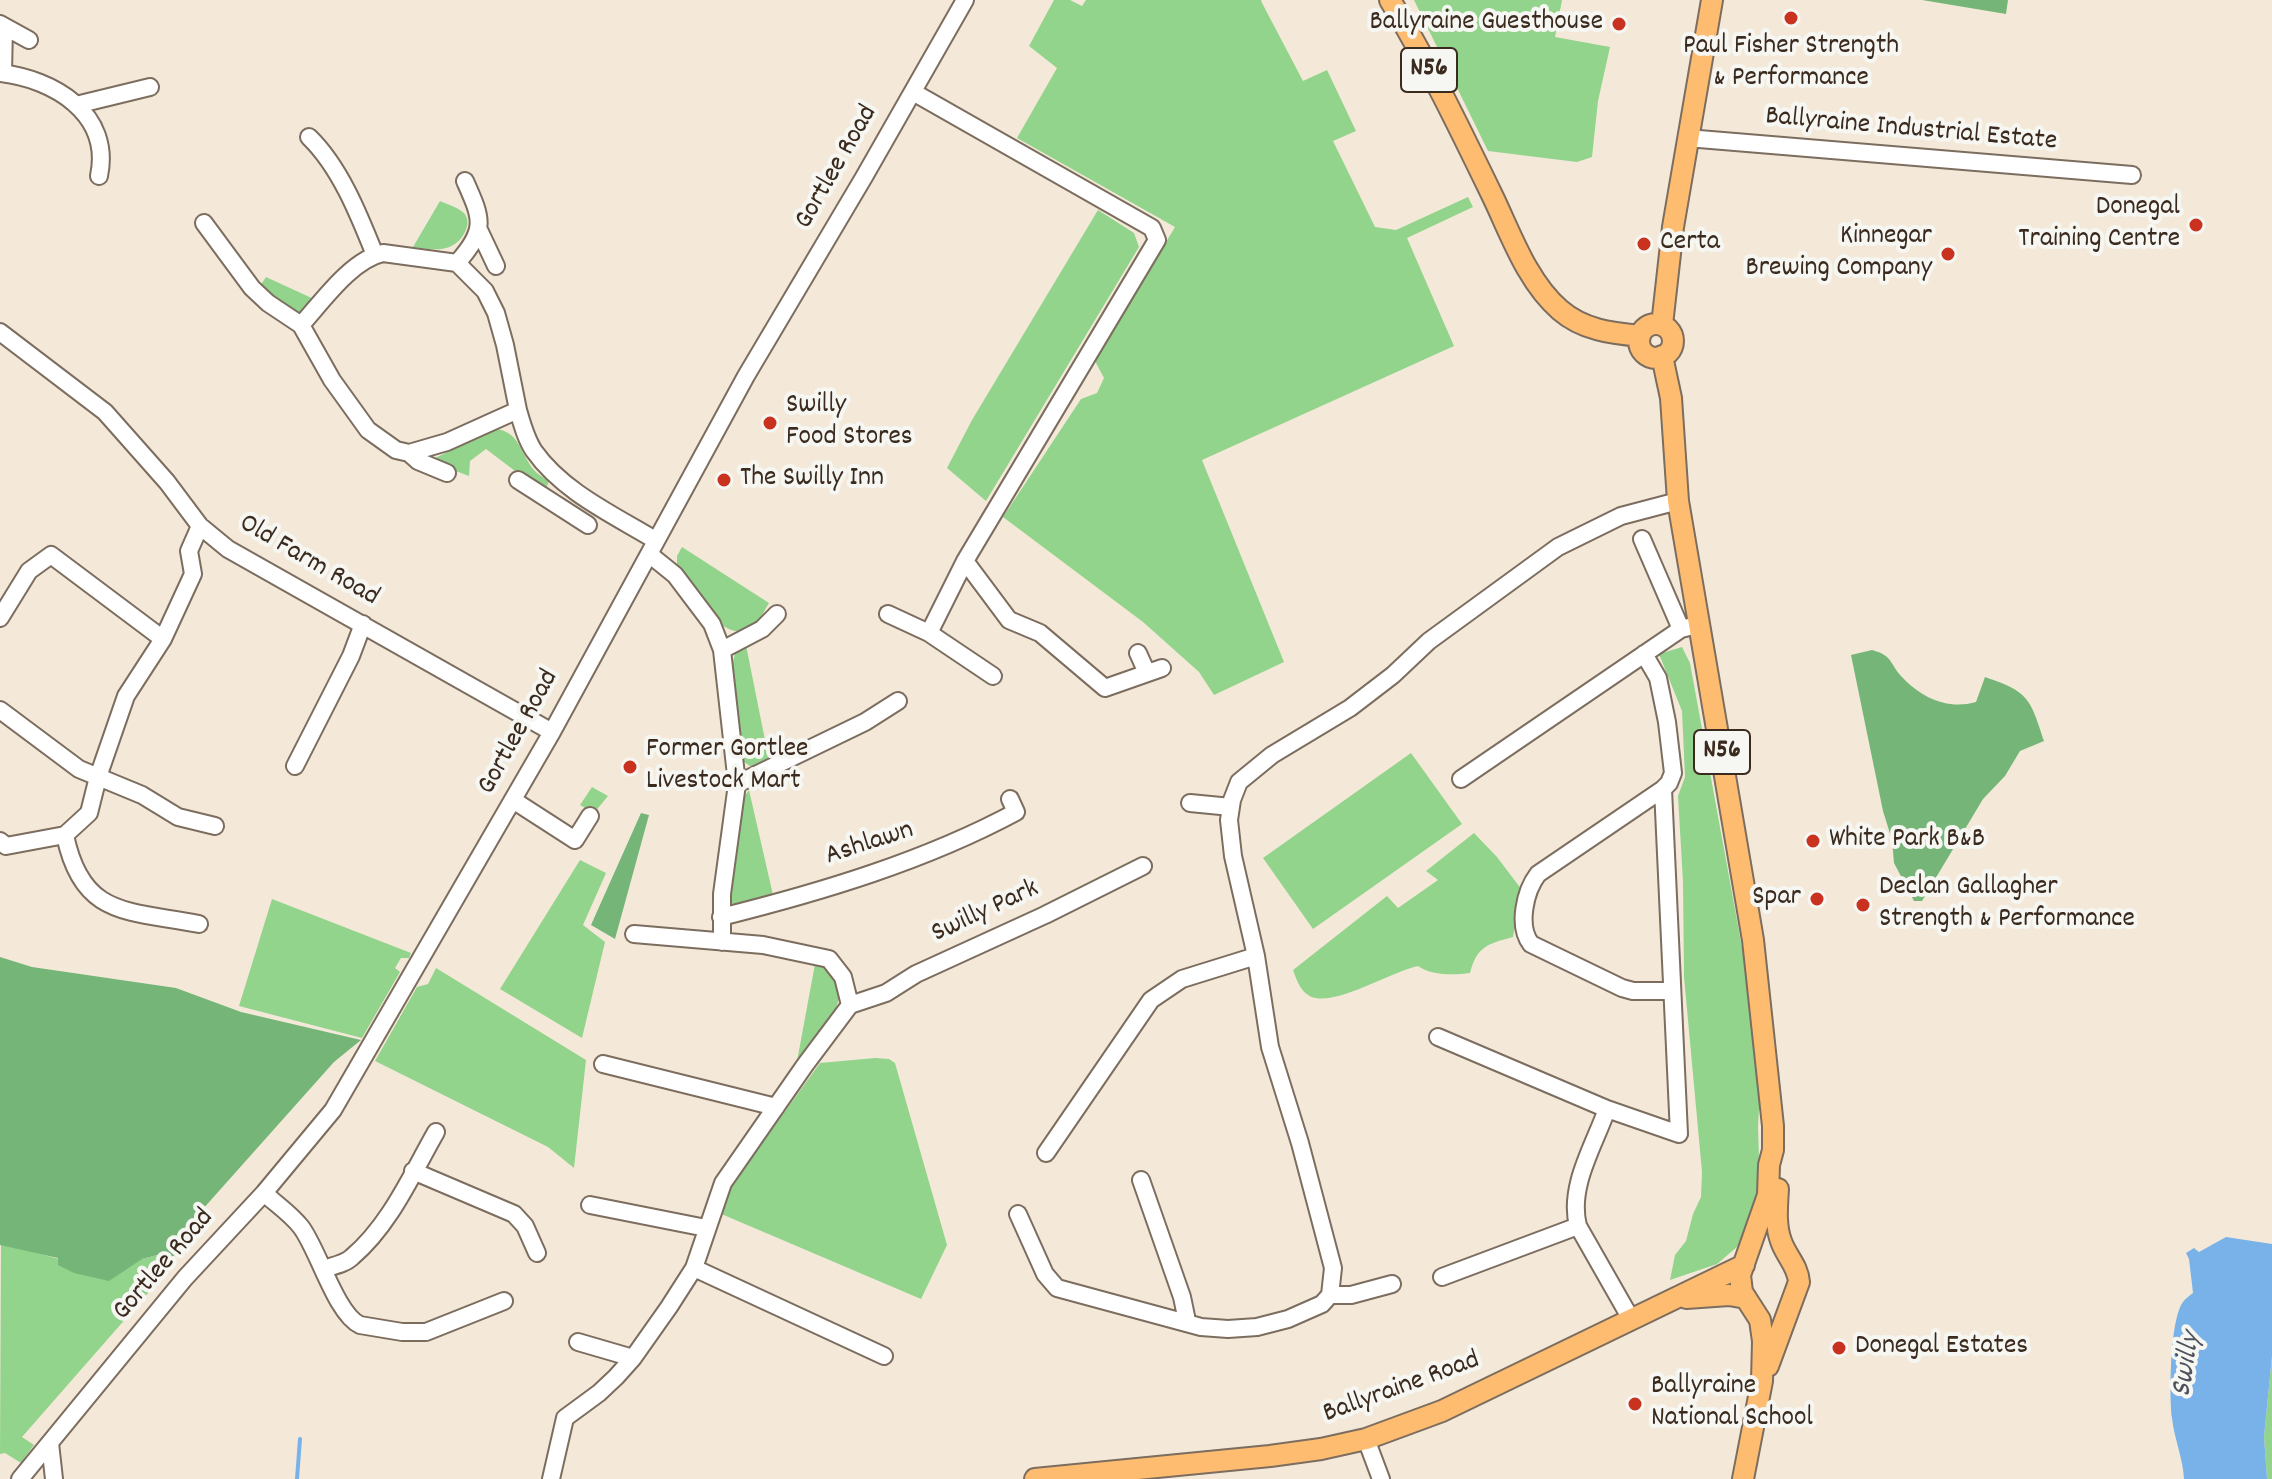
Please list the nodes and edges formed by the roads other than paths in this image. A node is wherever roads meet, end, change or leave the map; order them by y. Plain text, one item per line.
1 (965, 0) edge
2 (1390, 0) edge
3 (1712, 0) edge
4 (2, 25) edge
5 (29, 40) dead end
6 (1, 73) edge
7 (150, 87) dead end
8 (913, 92) junction
9 (76, 105) junction
10 (309, 137) dead end
11 (1687, 138) junction
12 (2132, 175) dead end
13 (99, 176) dead end
14 (465, 181) dead end
15 (204, 223) dead end
16 (479, 230) junction
17 (375, 255) junction
18 (457, 263) junction
19 (496, 266) dead end
20 (301, 325) junction
21 (1662, 325) junction
22 (0, 332) edge
23 (1640, 336) junction
24 (1662, 356) junction
25 (518, 410) junction
26 (409, 453) junction
27 (447, 473) dead end
28 (560, 478) junction
29 (518, 480) dead end
30 (549, 500) junction
31 (1678, 501) junction
32 (588, 525) dead end
33 (200, 526) junction
34 (1642, 539) dead end
35 (652, 547) junction
36 (965, 561) junction
37 (777, 614) dead end
38 (888, 614) dead end
39 (0, 618) edge
40 (363, 624) junction
41 (1690, 626) junction
42 (929, 633) junction
43 (163, 639) junction
44 (722, 650) junction
45 (1138, 653) dead end
46 (1644, 654) junction
47 (991, 668) dead end
48 (898, 701) dead end
49 (0, 710) edge
50 (552, 732) junction
51 (295, 766) dead end
52 (98, 777) junction
53 (1461, 779) dead end
54 (737, 784) junction
55 (1663, 789) junction
56 (1010, 799) dead end
57 (1190, 803) dead end
58 (520, 804) junction
59 (1231, 807) junction
60 (590, 816) dead end
61 (215, 826) dead end
62 (65, 835) junction
63 (0, 841) edge
64 (1143, 866) dead end
65 (721, 917) junction
66 (199, 924) dead end
67 (634, 934) dead end
68 (722, 942) junction
69 (1256, 956) junction
70 (1672, 991) junction
71 (850, 1005) junction
72 (1438, 1037) dead end
73 (603, 1064) dead end
74 (776, 1107) junction
75 (1607, 1109) junction
76 (436, 1132) dead end
77 (1773, 1150) junction
78 (1046, 1153) dead end
79 (413, 1171) junction
80 (1141, 1180) dead end
81 (264, 1193) junction
82 (590, 1205) dead end
83 (1018, 1214) dead end
84 (1578, 1226) junction
85 (706, 1228) junction
86 (537, 1253) dead end
87 (1788, 1258) junction
88 (1745, 1263) junction
89 (694, 1268) junction
90 (323, 1269) junction
91 (1442, 1277) dead end
92 (1392, 1284) dead end
93 (1330, 1295) junction
94 (1794, 1296) junction
95 (1675, 1299) junction
96 (504, 1301) dead end
97 (1748, 1301) junction
98 (1631, 1319) junction
99 (1187, 1321) junction
100 (578, 1342) dead end
101 (884, 1356) dead end
102 (633, 1358) junction
103 (1762, 1381) junction
104 (1366, 1439) junction
105 (50, 1443) junction
106 (20, 1479) edge
107 (54, 1479) edge
108 (551, 1479) edge
109 (1035, 1479) edge
110 (1381, 1479) edge
111 (1743, 1479) edge

1 - 8 street, Gortlee Road
2 - 23 main road, N56
3 - 11 main road
4 - 5 street
4 - 6 street
6 - 9 street
7 - 9 street
8 - 35 street, Gortlee Road
8 - 36 street
9 - 13 street
10 - 17 street
11 - 12 street, Ballyraine Industrial Estate
11 - 21 main road
14 - 16 street
15 - 20 street
16 - 18 street
16 - 19 street
17 - 18 street
17 - 20 street
18 - 25 street
20 - 26 street
21 - 23 main road
21 - 24 main road, N56
22 - 33 street, Old Farm Road
23 - 24 main road
24 - 31 main road, N56
25 - 26 street
25 - 28 street
26 - 27 street
28 - 30 street
28 - 35 street
29 - 30 street
30 - 32 street
31 - 41 main road, N56
31 - 59 street
33 - 40 street, Old Farm Road
33 - 43 street
34 - 41 street
35 - 44 street
35 - 50 street, Gortlee Road
36 - 42 street
36 - 45 street
37 - 44 street
38 - 42 street
39 - 43 street
40 - 50 street, Old Farm Road
40 - 51 street
41 - 46 street
41 - 77 main road, N56
42 - 47 street
43 - 52 street
44 - 54 street
46 - 53 street
46 - 55 street
48 - 54 street
49 - 52 street
50 - 58 street, Gortlee Road
52 - 61 street
52 - 62 street
54 - 65 street
55 - 70 street
55 - 70 street
56 - 65 street, Ashlawn
57 - 59 street
58 - 60 street
58 - 81 street, Gortlee Road
59 - 69 street
62 - 63 street
62 - 66 street
64 - 71 street, Swilly Park
65 - 68 street
67 - 68 street
68 - 71 street
69 - 78 street
69 - 93 street
70 - 75 street
71 - 74 street
72 - 75 street
73 - 74 street
74 - 85 street
75 - 84 street
76 - 79 street
77 - 87 main road, N56
77 - 88 main road, N56
79 - 86 street
79 - 90 street
80 - 99 street
81 - 90 street
81 - 105 street, Gortlee Road
82 - 85 street
83 - 99 street
84 - 91 street
84 - 98 street
85 - 89 street
87 - 88 main road
87 - 94 main road, N56
88 - 95 main road, Ballyraine Road
88 - 97 main road, N56
89 - 101 street
89 - 102 street
90 - 96 street
92 - 93 street
93 - 99 street
94 - 97 main road
94 - 103 main road, N56
95 - 97 main road
95 - 98 main road, Ballyraine Road
97 - 103 main road, N56
98 - 104 main road, Ballyraine Road
100 - 102 street
102 - 108 street
103 - 111 main road, N56
104 - 109 main road, Ballyraine Road
104 - 110 street
105 - 106 street, Gortlee Road
105 - 107 street

